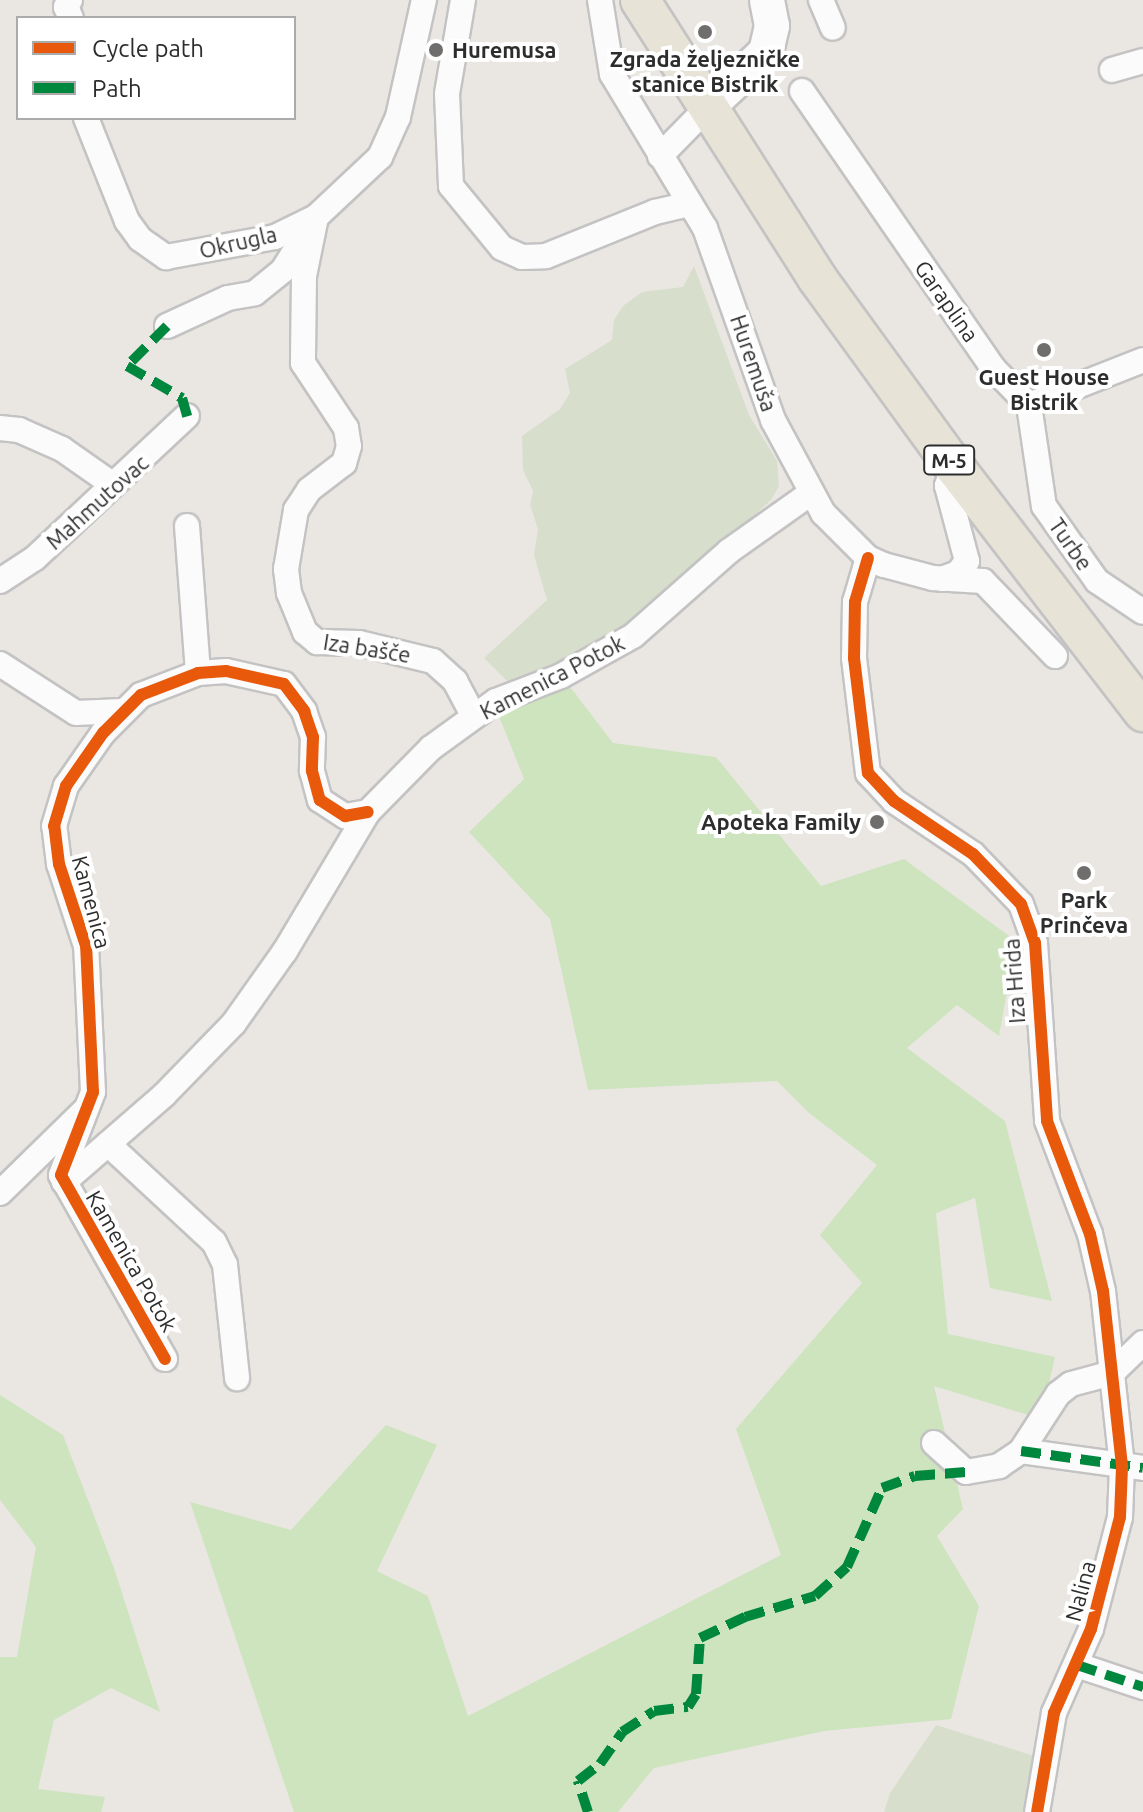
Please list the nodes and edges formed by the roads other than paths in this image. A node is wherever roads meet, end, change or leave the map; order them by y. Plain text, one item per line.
1 (424, 0) edge
2 (463, 0) edge
3 (600, 0) edge
4 (640, 0) edge
5 (767, 0) edge
6 (821, 0) edge
7 (833, 28) dead end
8 (1143, 61) edge
9 (1112, 70) dead end
10 (802, 91) dead end
11 (706, 109) junction
12 (87, 120) edge
13 (660, 156) junction
14 (690, 204) junction
15 (316, 217) junction
16 (167, 326) dead end
17 (1143, 360) edge
18 (1029, 405) junction
19 (187, 416) dead end
20 (0, 428) edge
21 (953, 465) junction
22 (112, 484) junction
23 (811, 493) junction
24 (187, 526) dead end
25 (868, 558) junction
26 (942, 579) junction
27 (0, 581) edge
28 (1143, 612) edge
29 (1055, 656) dead end
30 (0, 664) edge
31 (198, 673) junction
32 (122, 711) junction
33 (1143, 712) edge
34 (474, 716) junction
35 (368, 812) junction
36 (93, 1103) junction
37 (108, 1144) junction
38 (64, 1182) junction
39 (0, 1193) edge
40 (1143, 1343) edge
41 (165, 1359) dead end
42 (1112, 1373) junction
43 (237, 1378) dead end
44 (934, 1443) dead end
45 (1021, 1451) junction
46 (1133, 1468) edge
47 (1077, 1665) junction
48 (1143, 1687) edge
49 (1037, 1812) edge

1 - 15 street, Okrugla
2 - 14 street
3 - 13 street, Huremuša
4 - 11 main road, M-5
5 - 11 main road
6 - 7 street
8 - 9 street
10 - 18 street, Garaplina
11 - 13 street
11 - 21 main road, M-5
12 - 15 street, Okrugla
13 - 14 street, Huremuša
14 - 23 street, Huremuša
15 - 16 street
15 - 34 street, Iza bašče
17 - 18 street
18 - 28 street, Turbe
19 - 22 street, Mahmutovac
20 - 22 street
21 - 26 street
21 - 33 main road, M-5
22 - 27 street, Mahmutovac
23 - 25 street, Huremuša
23 - 34 street, Kamenica Potok
24 - 31 street
25 - 26 street
25 - 42 street, Iza Hrida
26 - 29 street
30 - 32 street
31 - 32 street, Kamenica
31 - 35 street, Kamenica
32 - 36 street, Kamenica
34 - 35 street, Kamenica Potok
35 - 37 street, Kamenica Potok
36 - 38 street, Kamenica
36 - 39 street
37 - 38 street, Kamenica Potok
37 - 43 street
38 - 41 street, Kamenica Potok
40 - 42 street
42 - 45 street
42 - 46 street, Nalina
44 - 45 street
45 - 46 street
46 - 47 street, Nalina
47 - 48 street
47 - 49 street, Nalina

